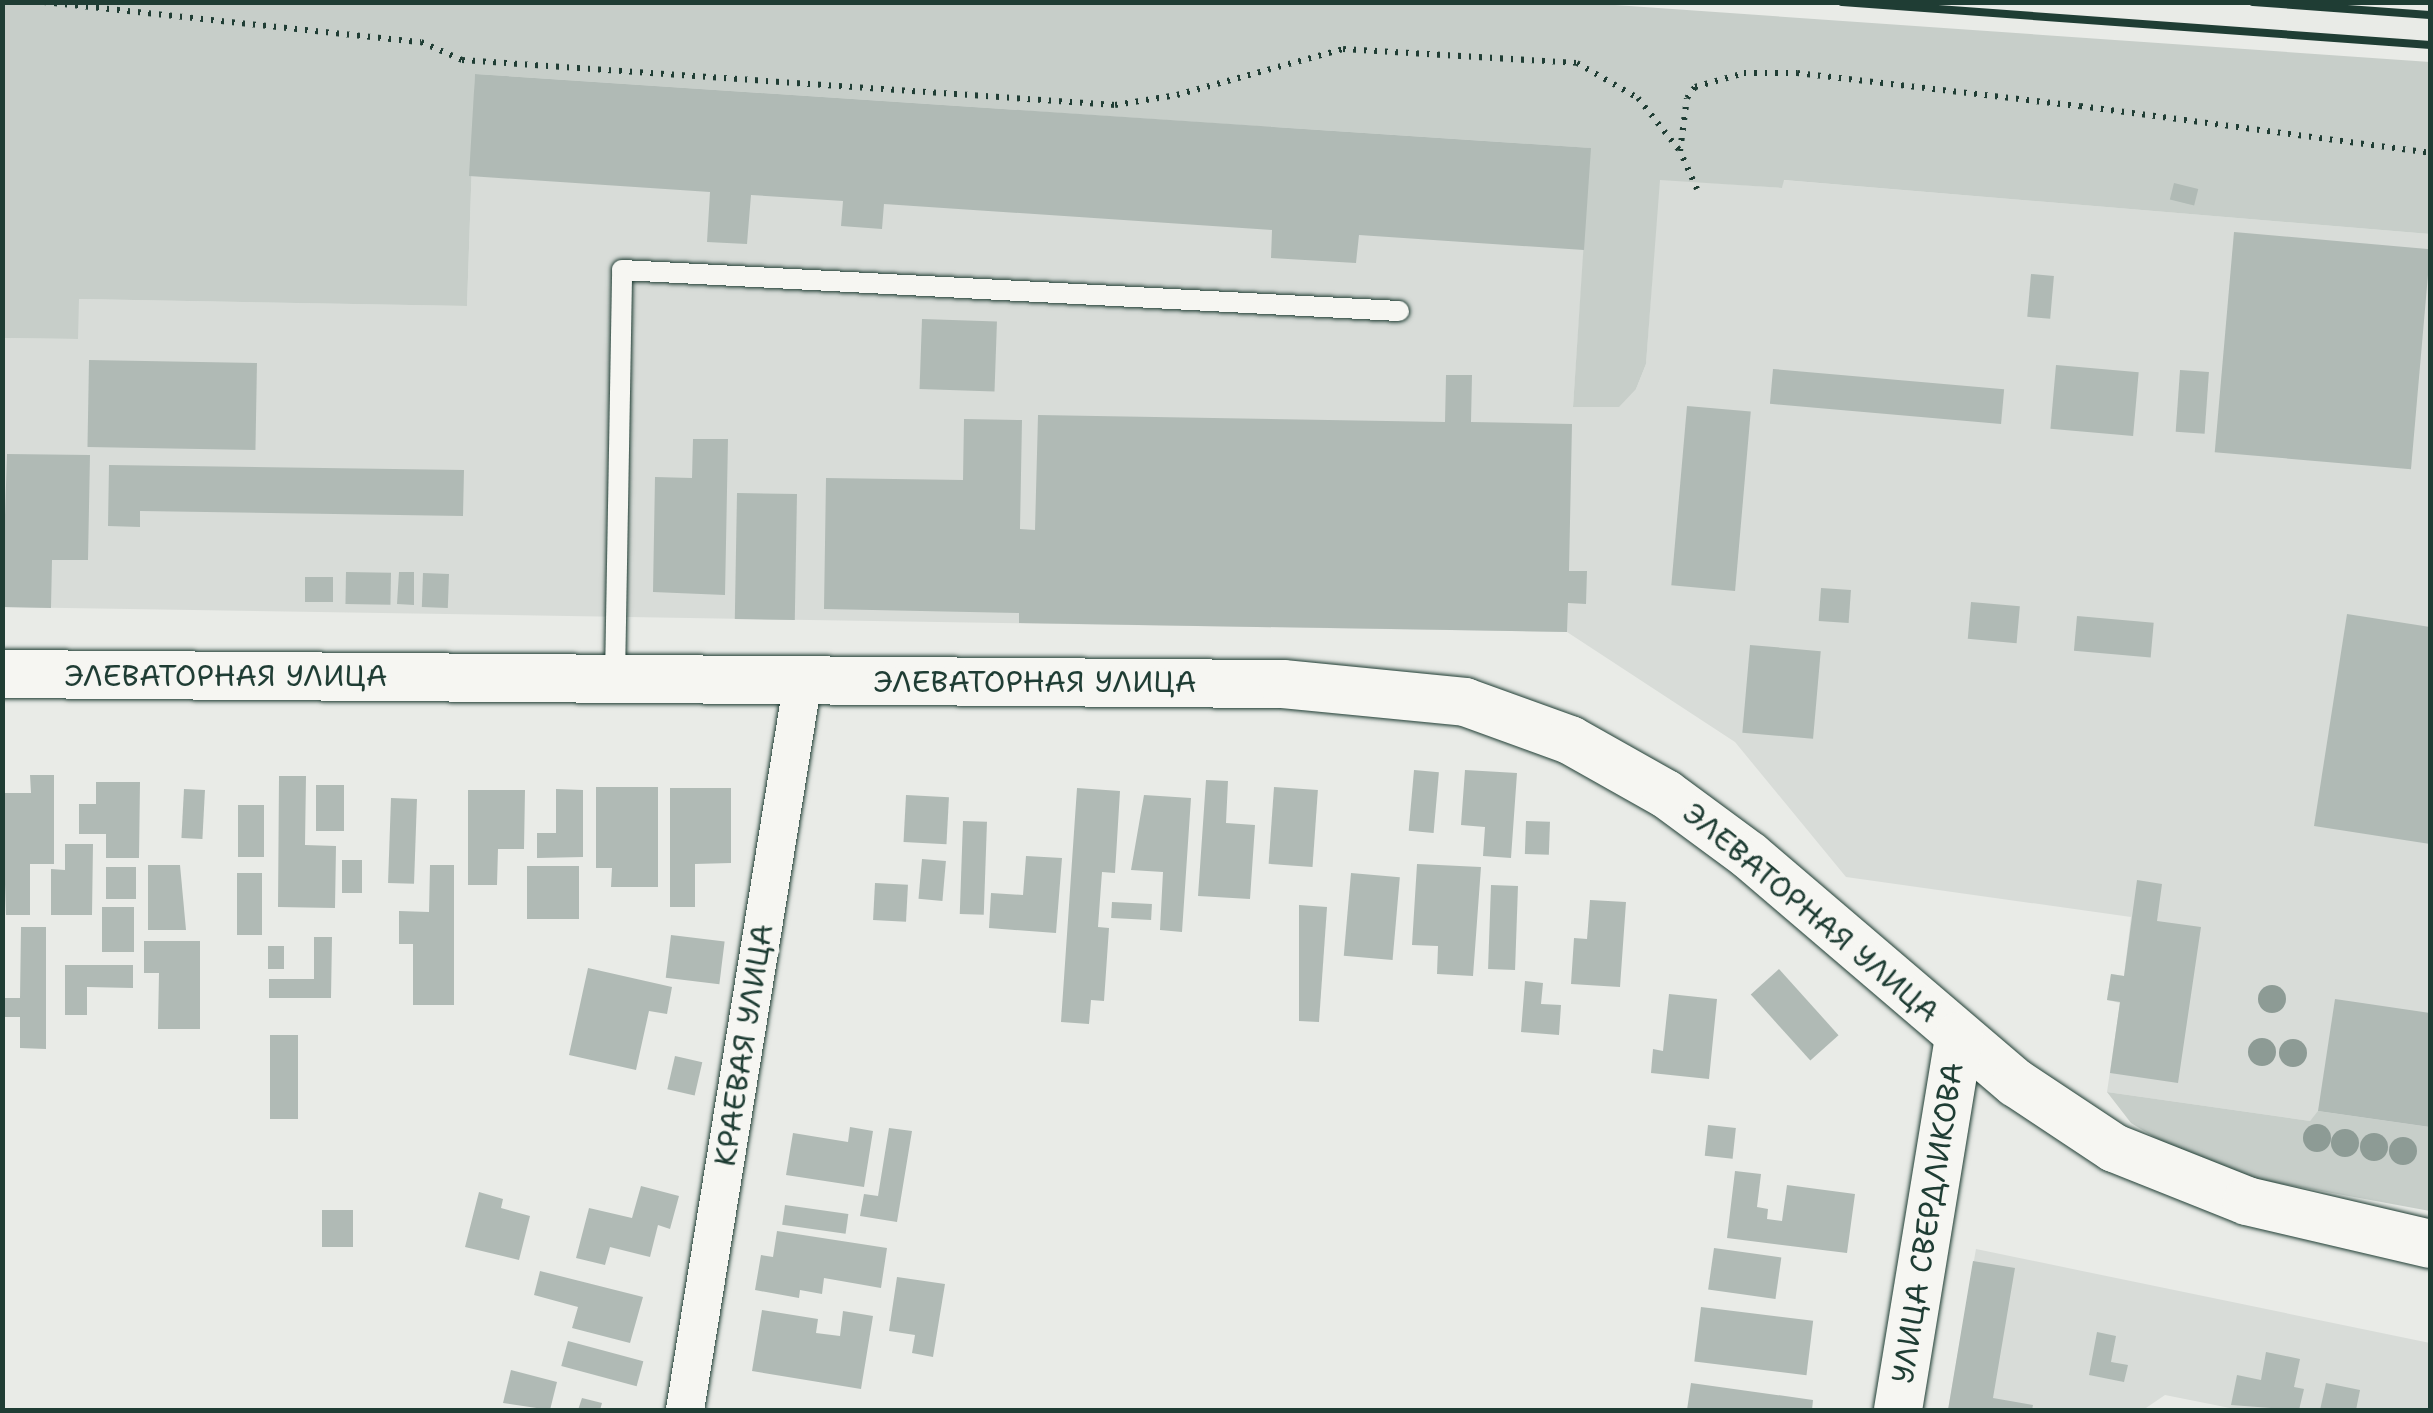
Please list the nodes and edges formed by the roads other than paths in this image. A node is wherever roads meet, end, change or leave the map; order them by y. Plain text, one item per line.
1 (1399, 311) dead end
2 (2, 674) edge
3 (615, 679) junction
4 (803, 680) junction
5 (1959, 1036) junction
6 (2430, 1244) edge
7 (684, 1410) edge
8 (1898, 1410) edge

1 - 3 lane
2 - 3 street, ЭЛЕВАТОРНАЯ УЛИЦА
3 - 4 street, ЭЛЕВАТОРНАЯ УЛИЦА
4 - 5 street, ЭЛЕВАТОРНАЯ УЛИЦА
4 - 7 street, КРАЕВАЯ УЛИЦА
5 - 6 street, ЭЛЕВАТОРНАЯ УЛИЦА
5 - 8 street, УЛИЦА СВЕРДЛИКОВА

